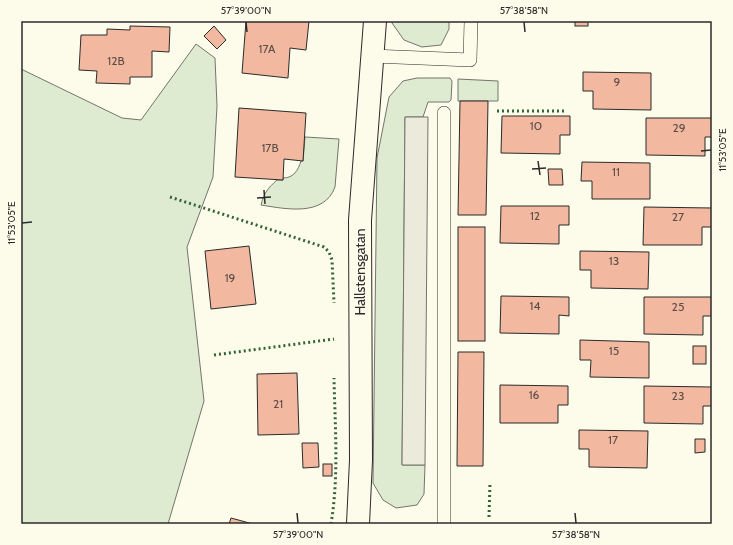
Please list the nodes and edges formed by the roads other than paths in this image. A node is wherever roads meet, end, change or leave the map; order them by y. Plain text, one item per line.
1 (375, 21) edge
2 (471, 21) edge
3 (372, 56) junction
4 (444, 112) dead end
5 (358, 524) edge
6 (444, 524) edge

1 - 3 street, Hallstensgatan
2 - 3 lane
3 - 5 street, Hallstensgatan
4 - 6 lane

